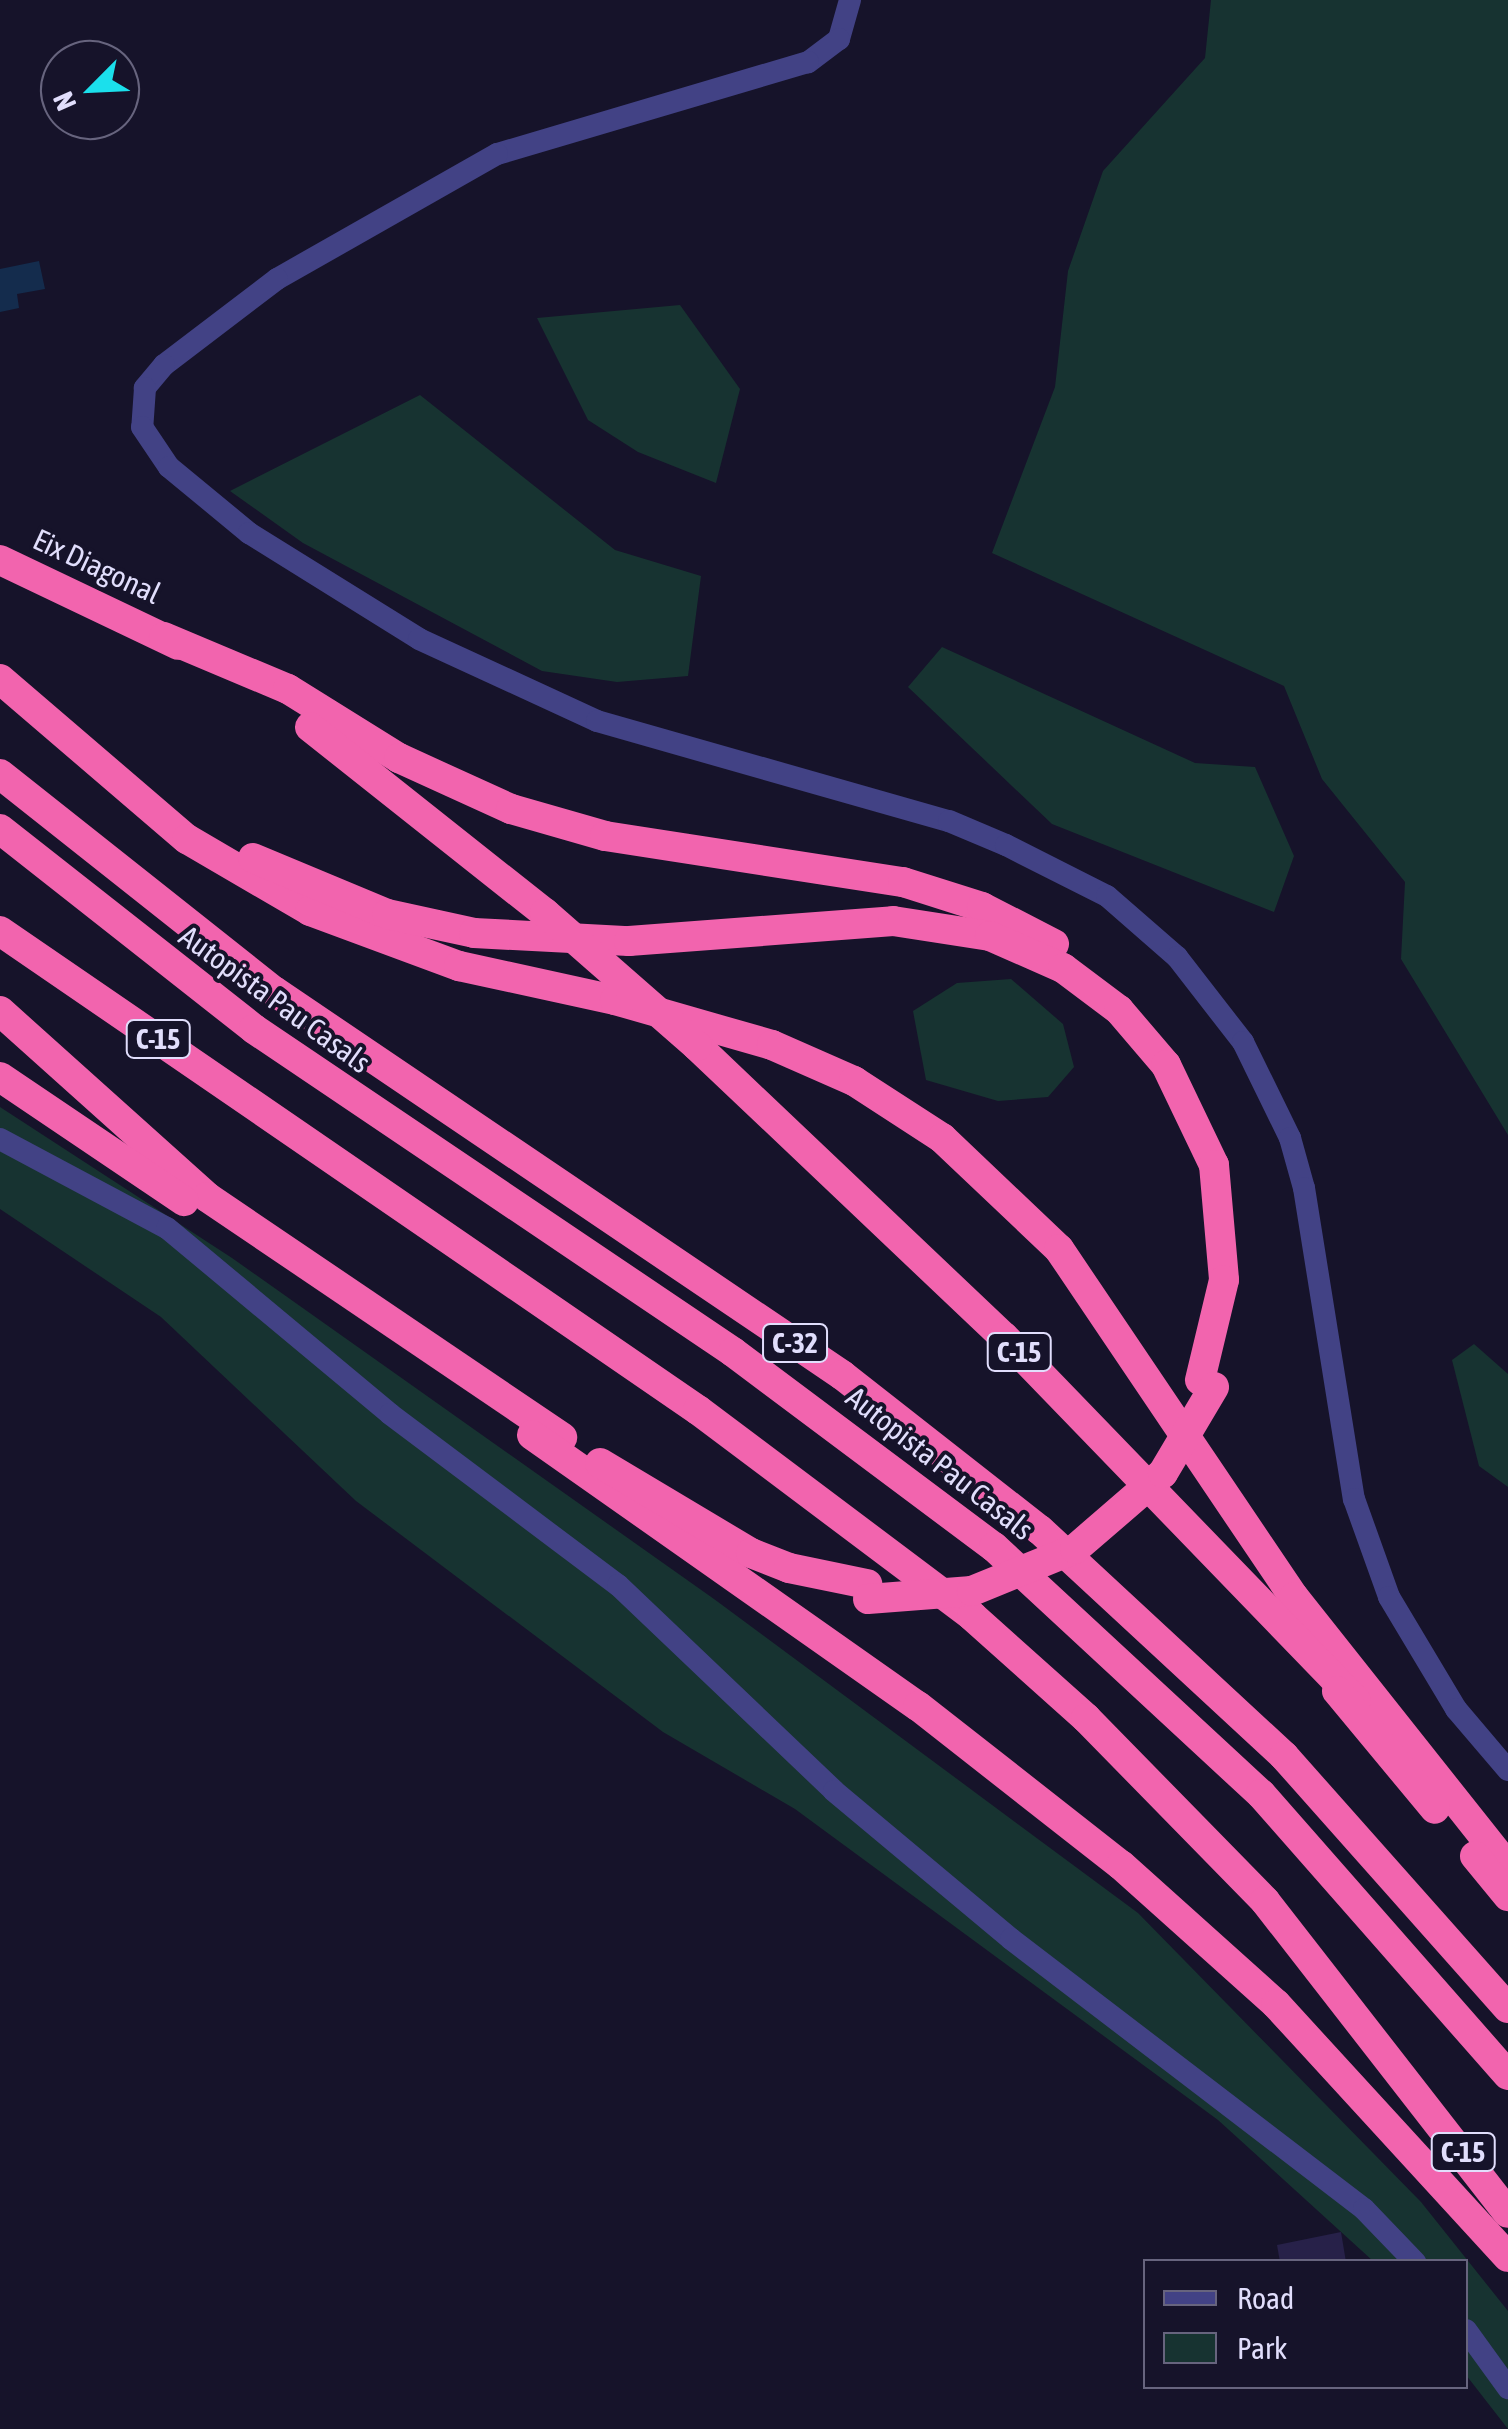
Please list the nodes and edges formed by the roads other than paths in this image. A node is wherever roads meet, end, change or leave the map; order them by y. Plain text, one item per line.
1 (850, 0) edge
2 (5, 562) edge
3 (164, 636) junction
4 (0, 668) edge
5 (0, 680) edge
6 (0, 774) edge
7 (0, 830) edge
8 (0, 930) edge
9 (0, 1011) edge
10 (0, 1077) edge
11 (0, 1139) edge
12 (1207, 1383) junction
13 (532, 1435) junction
14 (867, 1591) junction
15 (1325, 1674) junction
16 (1508, 1770) edge
17 (1439, 1784) junction
18 (1508, 1867) edge
19 (1508, 1896) edge
20 (1508, 2008) edge
21 (1508, 2075) edge
22 (1417, 2091) junction
23 (1508, 2196) edge
24 (1508, 2213) edge
25 (1508, 2257) edge
26 (1412, 2259) edge
27 (1468, 2332) edge
28 (1505, 2376) edge

1 - 16 street
2 - 3 highway, Eix Diagonal / C-15
3 - 12 highway
3 - 15 highway, C-15, bridge
4 - 12 highway
5 - 17 highway
6 - 20 highway, Autopista Pau Casals / C-32
7 - 21 highway, Autopista Pau Casals / C-32
8 - 22 highway, C-15
9 - 14 highway
10 - 13 highway
11 - 26 street
12 - 14 highway
13 - 14 highway
13 - 25 highway
15 - 17 highway, C-15
15 - 19 highway
17 - 18 highway, C-15
22 - 23 highway
22 - 24 highway, C-15
27 - 28 street

